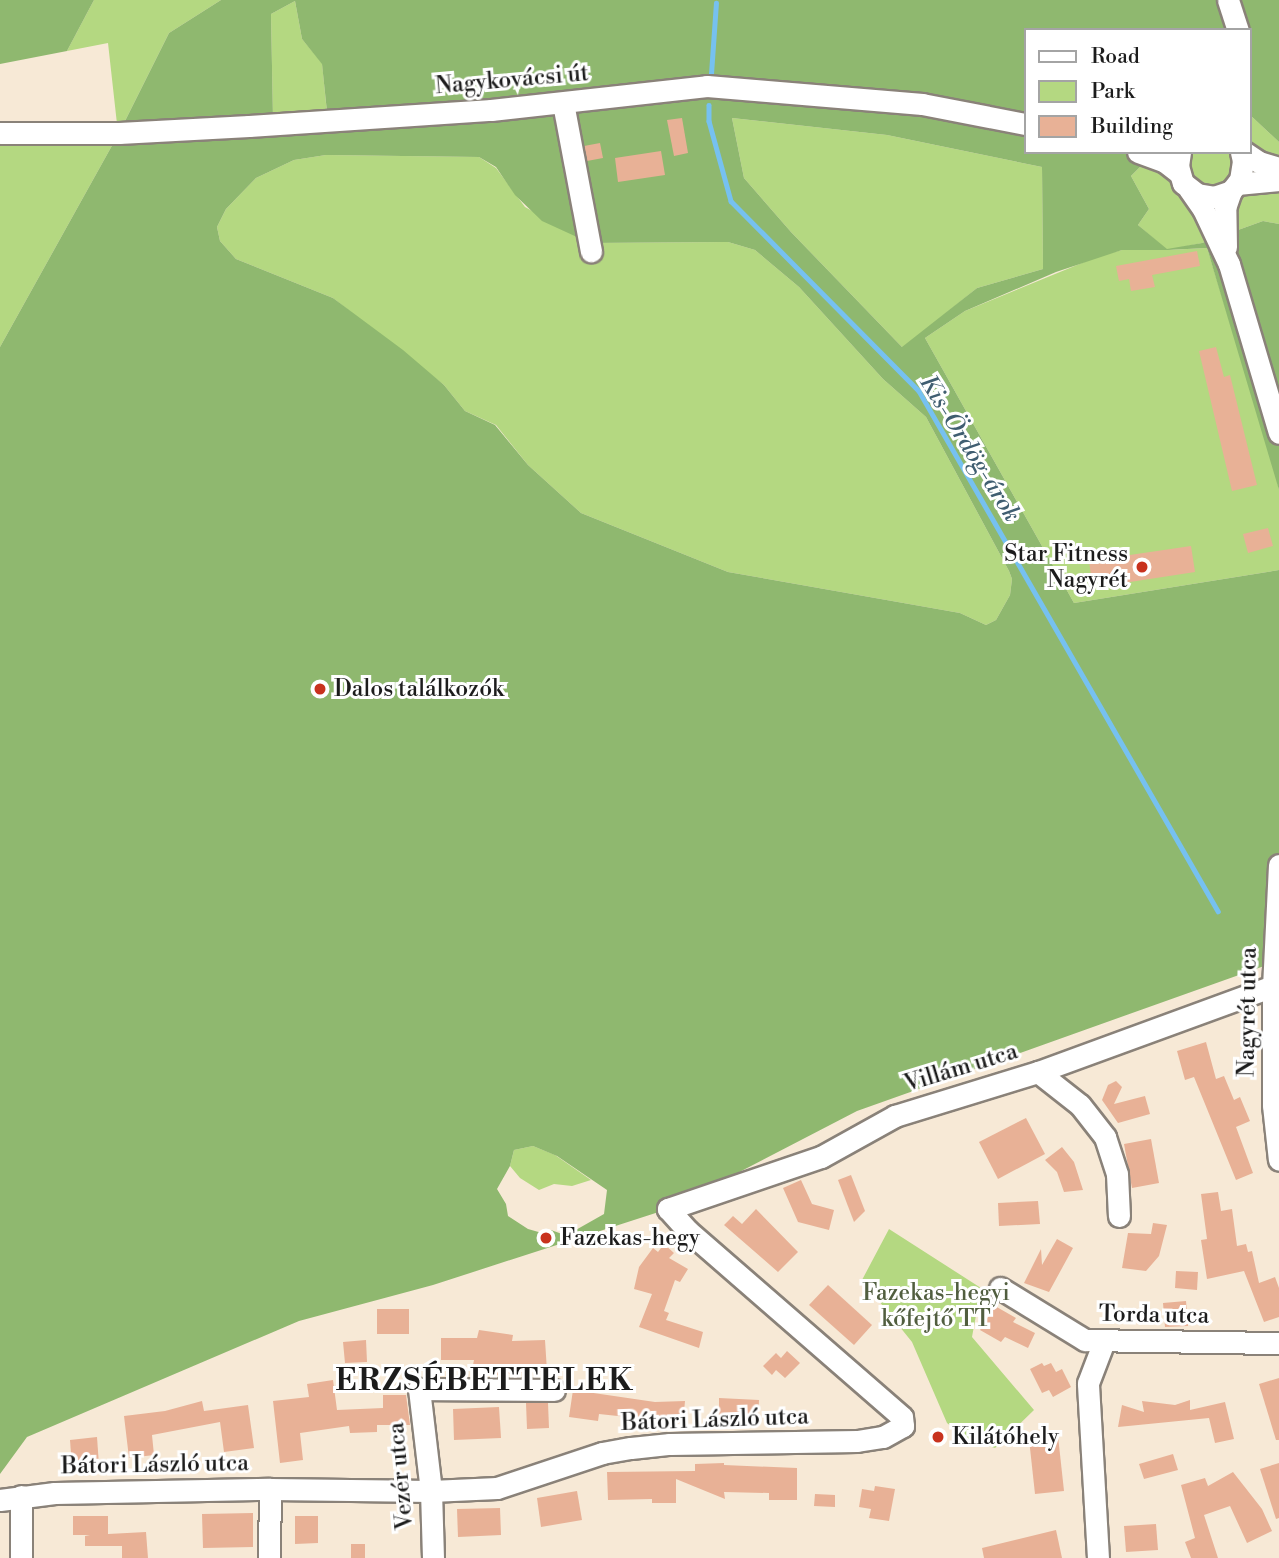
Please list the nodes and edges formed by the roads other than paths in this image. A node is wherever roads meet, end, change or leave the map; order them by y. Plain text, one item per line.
1 (1228, 0) edge
2 (1237, 28) edge
3 (563, 103) junction
4 (1024, 124) edge
5 (0, 133) edge
6 (1143, 154) edge
7 (1243, 154) edge
8 (1246, 154) edge
9 (1279, 168) edge
10 (1183, 172) edge
11 (1279, 180) edge
12 (1234, 187) junction
13 (591, 251) dead end
14 (1228, 264) junction
15 (1279, 433) edge
16 (1279, 865) edge
17 (1276, 983) edge
18 (1038, 1072) junction
19 (1279, 1160) edge
20 (667, 1209) joint
21 (1119, 1216) dead end
22 (1000, 1288) dead end
23 (1104, 1341) junction
24 (1279, 1343) edge
25 (554, 1390) dead end
26 (270, 1489) junction
27 (431, 1491) junction
28 (10, 1498) edge
29 (21, 1558) edge
30 (269, 1558) edge
31 (433, 1558) edge
32 (1098, 1558) edge

1 - 2 street
3 - 4 street, Nagykovácsi út
3 - 5 street, Nagykovácsi út
3 - 13 street
6 - 10 street
7 - 12 street
8 - 9 street
10 - 12 street
10 - 14 street
11 - 12 street
12 - 14 street
14 - 15 street
16 - 17 street, Nagyrét utca
17 - 18 street, Villám utca
17 - 19 street, Nagyrét utca
18 - 20 street, Villám utca
18 - 21 street
20 - 27 street, Bátori László utca
22 - 23 street, Torda utca
23 - 24 street, Torda utca
23 - 32 street
25 - 27 street, Vezér utca
26 - 27 street, Bátori László utca
26 - 28 street, Bátori László utca
26 - 30 street
27 - 31 street, Vezér utca
28 - 29 street

